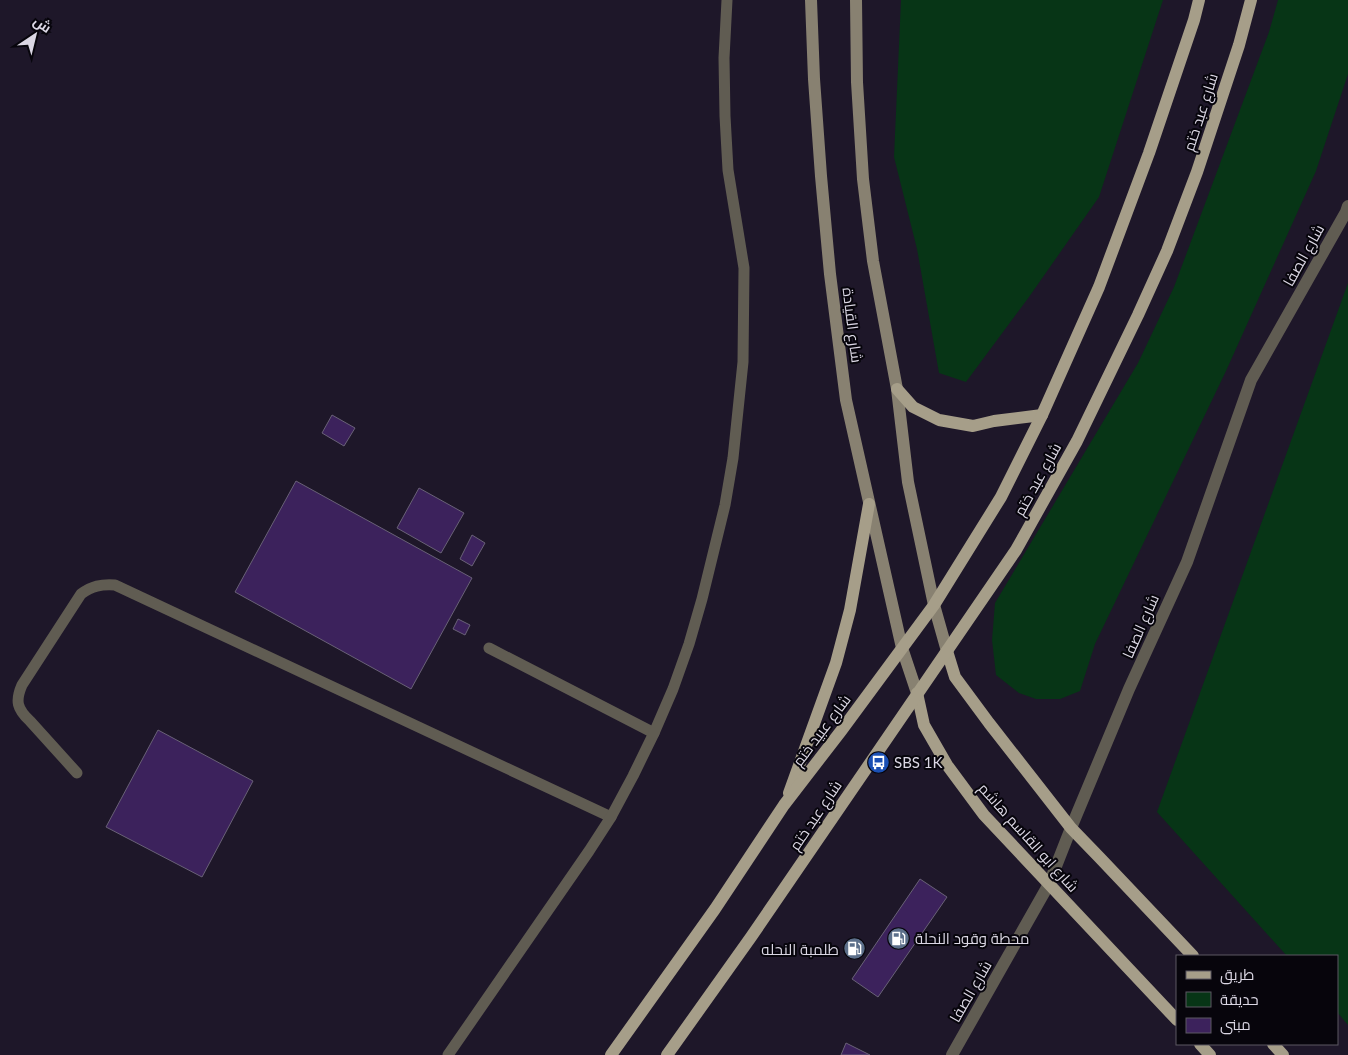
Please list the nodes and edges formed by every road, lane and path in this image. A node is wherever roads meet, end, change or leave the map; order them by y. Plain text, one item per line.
1 (727, 0) edge
2 (811, 0) edge
3 (856, 0) edge
4 (1199, 0) edge
5 (1251, 0) edge
6 (1348, 206) edge
7 (897, 389) junction
8 (1042, 415) junction
9 (869, 504) junction
10 (934, 605) junction
11 (489, 648) dead end
12 (902, 648) junction
13 (947, 651) junction
14 (917, 693) junction
15 (654, 733) junction
16 (77, 773) dead end
17 (784, 805) junction
18 (611, 817) junction
19 (1071, 828) junction
20 (1049, 884) junction
21 (1192, 955) edge
22 (1176, 1019) edge
23 (1201, 1045) edge
24 (1274, 1045) edge
25 (448, 1055) edge
26 (611, 1055) edge
27 (667, 1055) edge
28 (952, 1055) edge
29 (1210, 1055) edge
30 (1283, 1055) edge

1 - 15 lane
2 - 9 main road, شارع القيادة
3 - 7 main road, شارع القيادة
4 - 8 main road
5 - 13 main road, شارع عبد ختم
6 - 19 street, شارع الصفا
7 - 8 main road
7 - 10 main road, شارع القيادة
8 - 10 main road, شارع عبيد ختم
9 - 12 main road, شارع القيادة
9 - 17 main road
10 - 12 main road, شارع عبيد ختم
10 - 13 main road
11 - 15 lane
12 - 14 main road, شارع ابو القاسم هاشم
12 - 17 main road, شارع عبيد ختم
13 - 14 main road, شارع عبد ختم
13 - 19 main road
14 - 20 main road, شارع ابو القاسم هاشم
14 - 27 main road, شارع عبد ختم
15 - 18 lane
16 - 18 lane
17 - 26 main road, شارع عبيد ختم
18 - 25 lane
19 - 20 street, شارع الصفا
19 - 21 main road
20 - 22 main road, شارع ابو القاسم هاشم
20 - 28 street, شارع الصفا
23 - 29 main road
24 - 30 main road

